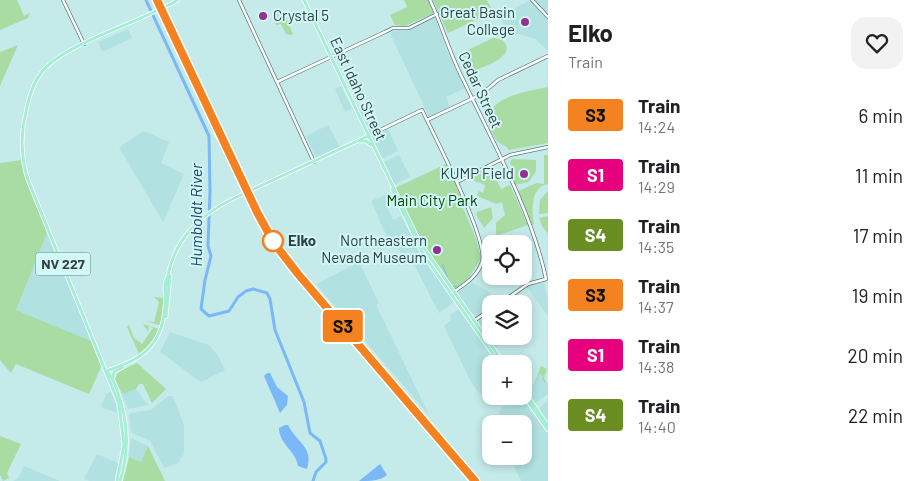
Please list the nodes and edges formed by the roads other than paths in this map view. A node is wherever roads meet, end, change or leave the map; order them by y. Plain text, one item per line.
1 (63, 0) edge
2 (178, 0) edge
3 (238, 0) edge
4 (304, 0) edge
5 (430, 0) edge
6 (532, 0) edge
7 (437, 14) junction
8 (548, 16) edge
9 (84, 44) junction
10 (548, 56) edge
11 (330, 58) junction
12 (277, 82) junction
13 (472, 99) junction
14 (427, 120) junction
15 (368, 136) junction
16 (356, 142) junction
17 (548, 147) edge
18 (373, 148) junction
19 (501, 160) junction
20 (314, 162) junction
21 (457, 182) junction
22 (196, 222) junction
23 (452, 293) junction
24 (512, 295) edge
25 (456, 302) junction
26 (465, 309) junction
27 (482, 316) edge
28 (473, 322) junction
29 (496, 355) edge
30 (125, 366) junction
31 (107, 372) junction
32 (116, 388) junction
33 (532, 403) edge
34 (530, 405) edge
35 (548, 426) edge
36 (548, 430) edge
37 (118, 481) edge

1 - 9 street
2 - 9 main road, NV 227, bridge
3 - 12 street
4 - 11 main road, East Idaho Street
5 - 7 street, Cedar Street
6 - 8 street
7 - 11 street
7 - 13 street, Cedar Street
9 - 31 main road, NV 227
10 - 13 street
11 - 12 street
11 - 15 main road, East Idaho Street
12 - 20 street
13 - 14 street
13 - 19 street, Cedar Street
14 - 15 street
14 - 21 street
15 - 16 main road
15 - 18 main road, East Idaho Street
16 - 18 main road
16 - 20 main road
17 - 19 street
18 - 23 main road, East Idaho Street
19 - 21 street
19 - 24 street, Cedar Street
20 - 22 main road, bridge
21 - 23 street
22 - 30 main road
22 - 31 main road
23 - 25 main road, East Idaho Street
23 - 26 main road, East Idaho Street
25 - 26 main road
25 - 28 main road, East Idaho Street
26 - 28 main road, East Idaho Street
27 - 28 street
28 - 29 main road, East Idaho Street
30 - 31 main road
30 - 32 main road
31 - 32 main road, NV 227
31 - 37 main road, NV 227
32 - 37 main road, NV 227
33 - 35 main road
34 - 36 main road

